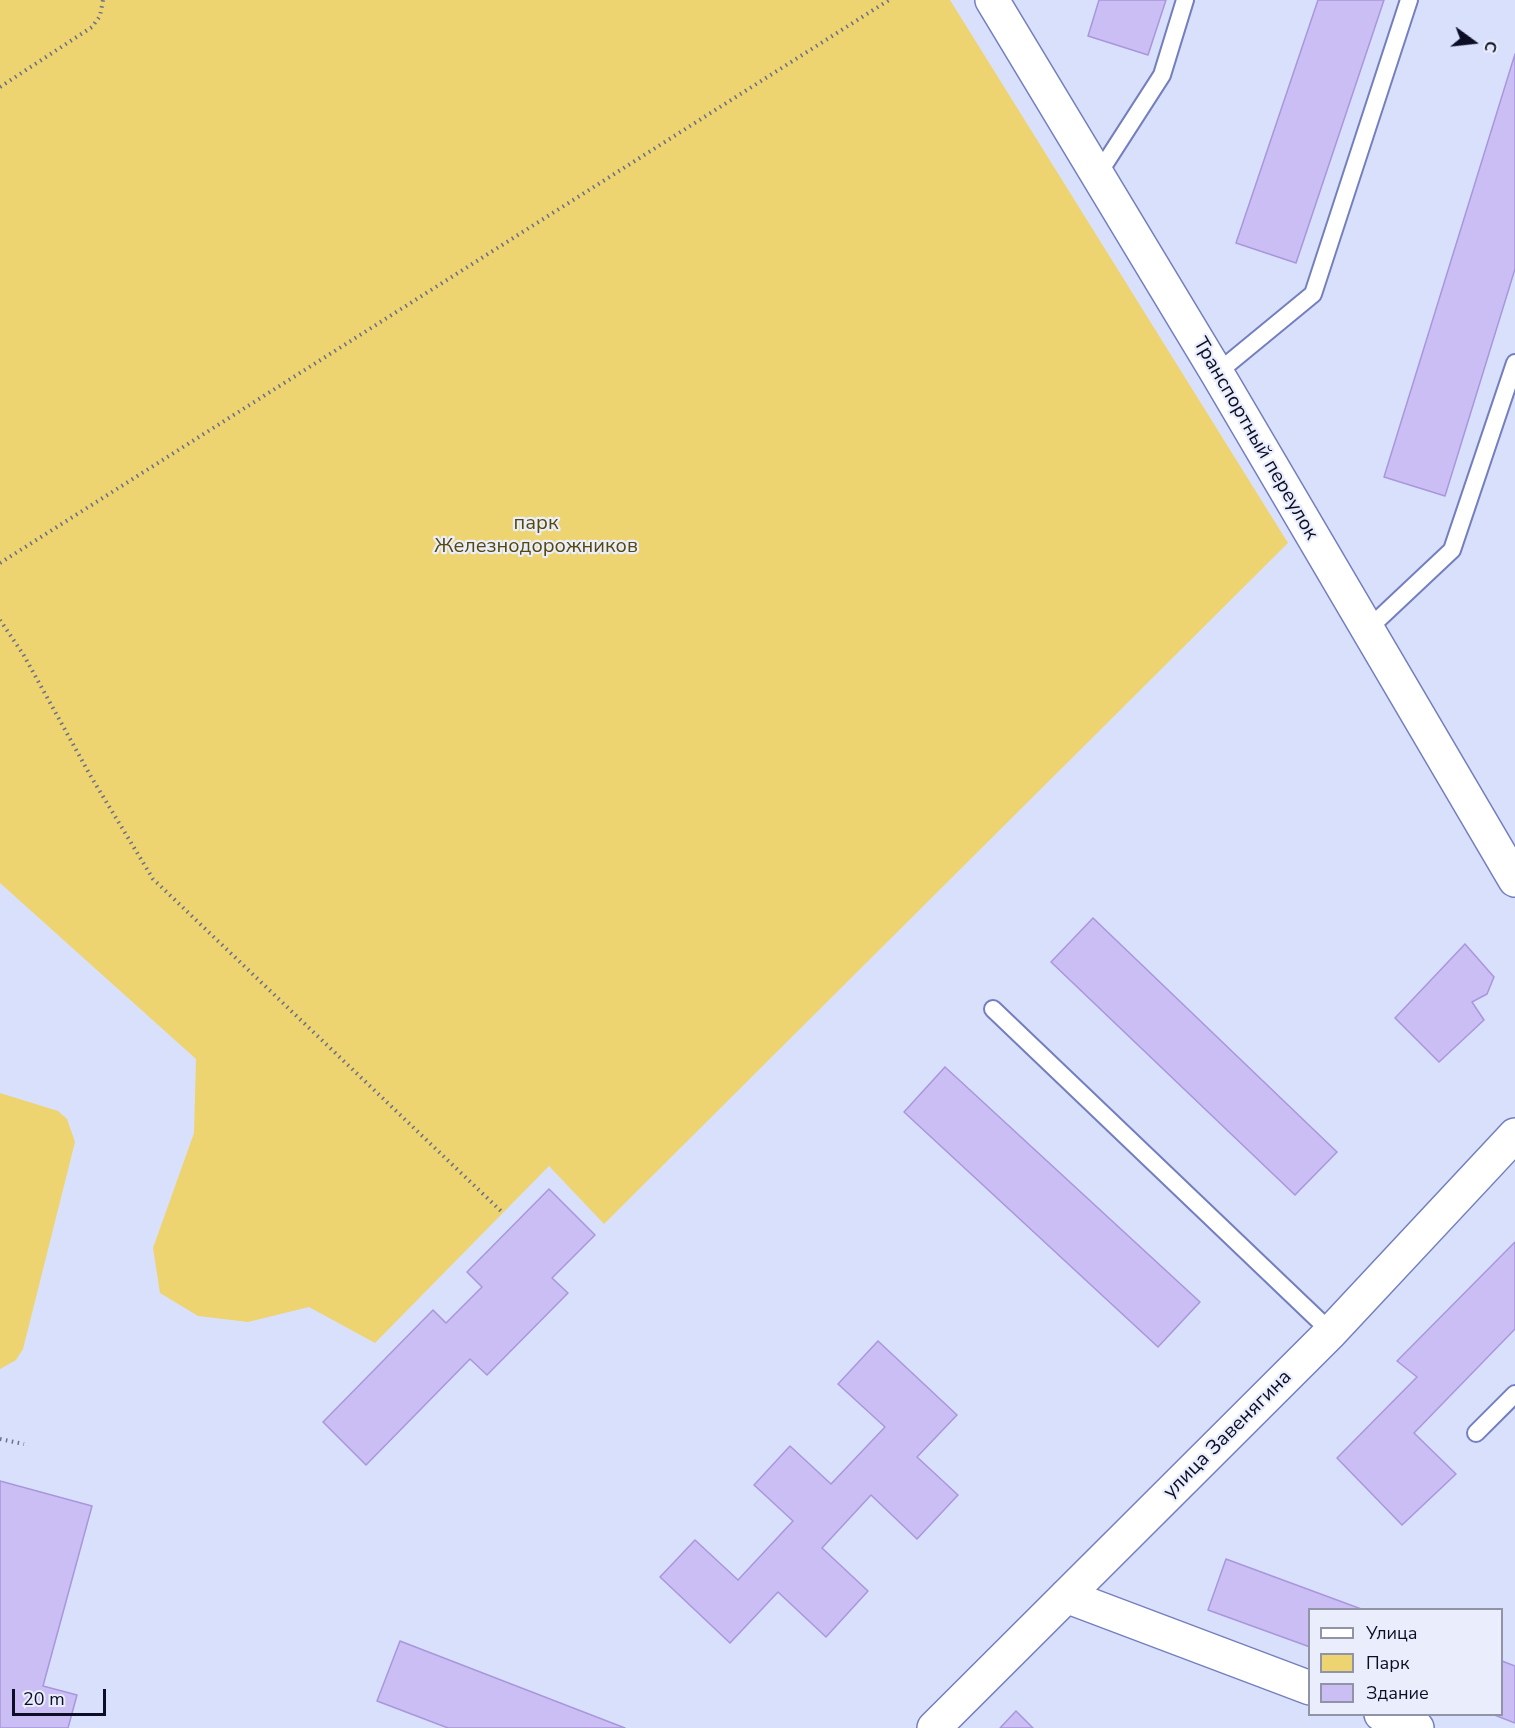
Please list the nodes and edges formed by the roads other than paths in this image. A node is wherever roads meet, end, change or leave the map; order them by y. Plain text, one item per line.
1 (992, 0) edge
2 (1185, 0) edge
3 (1409, 0) edge
4 (1097, 176) junction
5 (1515, 363) edge
6 (1217, 373) junction
7 (1367, 630) junction
8 (1515, 880) edge
9 (993, 1009) dead end
10 (1515, 1135) edge
11 (1331, 1332) junction
12 (1515, 1394) edge
13 (1476, 1433) dead end
14 (1066, 1596) junction
15 (1308, 1687) edge
16 (1386, 1716) edge
17 (934, 1728) edge
18 (1417, 1728) edge

1 - 4 street, Транспортный переулок
2 - 4 lane
3 - 6 lane
4 - 6 street, Транспортный переулок
5 - 7 lane
6 - 7 street, Транспортный переулок
7 - 8 street, Транспортный переулок
9 - 11 lane
10 - 11 street, улица Завенягина
11 - 14 street, улица Завенягина
12 - 13 lane
14 - 15 street
14 - 17 street, улица Завенягина
16 - 18 street

